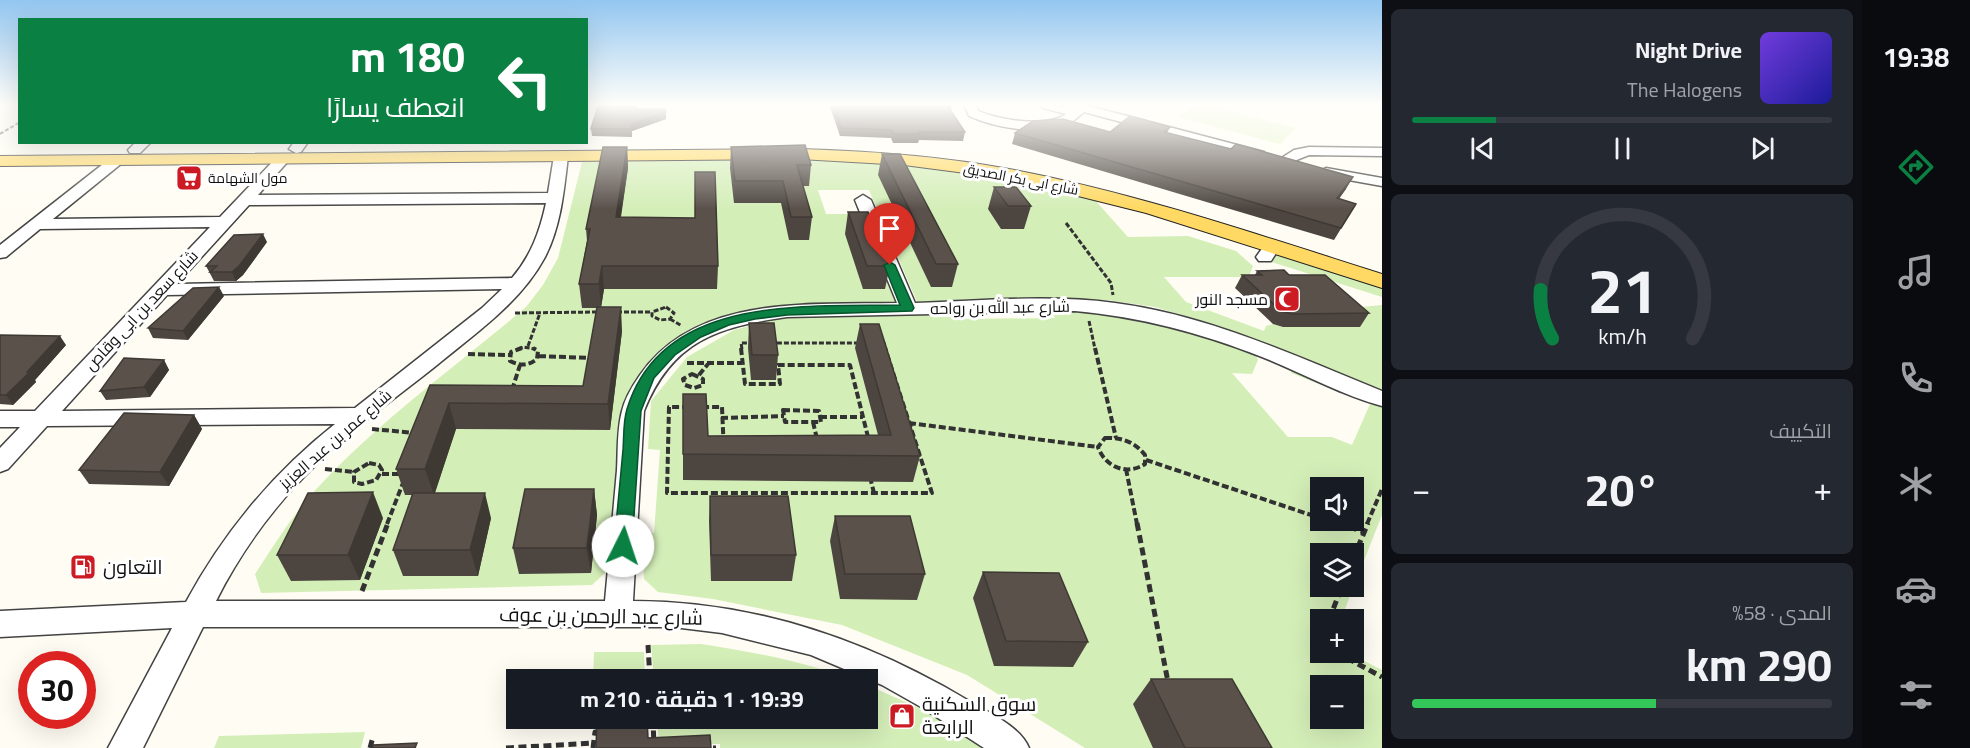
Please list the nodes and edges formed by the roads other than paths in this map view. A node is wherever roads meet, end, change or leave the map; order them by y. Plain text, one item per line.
1 (1201, 140) edge
2 (140, 146) edge
3 (562, 148) edge
4 (294, 150) edge
5 (0, 151) edge
6 (1382, 152) edge
7 (1299, 153) junction
8 (117, 160) junction
9 (0, 161) edge
10 (1284, 161) junction
11 (1382, 169) edge
12 (1382, 182) edge
13 (555, 198) junction
14 (863, 200) dead end
15 (244, 201) junction
16 (1155, 205) junction
17 (223, 222) junction
18 (37, 224) junction
19 (0, 253) edge
20 (1382, 266) edge
21 (1363, 275) junction
22 (1382, 280) edge
23 (519, 283) junction
24 (1382, 286) edge
25 (160, 290) junction
26 (908, 308) junction
27 (1381, 398) edge
28 (41, 418) junction
29 (0, 419) edge
30 (353, 421) junction
31 (0, 463) edge
32 (194, 614) junction
33 (618, 614) junction
34 (0, 624) edge
35 (125, 748) edge
36 (1012, 748) edge

1 - 10 street
2 - 4 main road, شارع ابى بكر الصديق
2 - 5 main road, شارع ابى بكر الصديق
3 - 4 main road, شارع ابى بكر الصديق
3 - 13 street, شارع عمر بن عبد العزيز
3 - 16 main road, شارع ابى بكر الصديق
4 - 8 main road, شارع ابى بكر الصديق
4 - 15 street, شارع سعد بن ابى وقاص
6 - 7 street
7 - 10 street
7 - 11 street
8 - 9 main road, شارع ابى بكر الصديق
8 - 18 street
10 - 12 street
13 - 15 street
13 - 23 street, شارع عمر بن عبد العزيز
14 - 26 street
15 - 17 street, شارع سعد بن ابى وقاص
16 - 20 main road, شارع ابى بكر الصديق
16 - 21 main road, شارع ابى بكر الصديق
17 - 18 street
17 - 25 street, شارع سعد بن ابى وقاص
18 - 19 street
21 - 22 main road, شارع ابى بكر الصديق
21 - 24 street
23 - 25 street
23 - 30 street, شارع عمر بن عبد العزيز
25 - 28 street, شارع سعد بن ابى وقاص
26 - 27 street, شارع عبد الله بن رواحه
26 - 33 street, شارع عبد الله بن رواحه
28 - 29 street
28 - 30 street
28 - 31 street, شارع سعد بن ابى وقاص
30 - 32 street, شارع عمر بن عبد العزيز
32 - 33 street, شارع عبد الرحمن بن عوف
32 - 34 street, شارع عبد الرحمن بن عوف
32 - 35 street, شارع عمر بن عبد العزيز
33 - 36 street, شارع عبد الرحمن بن عوف

